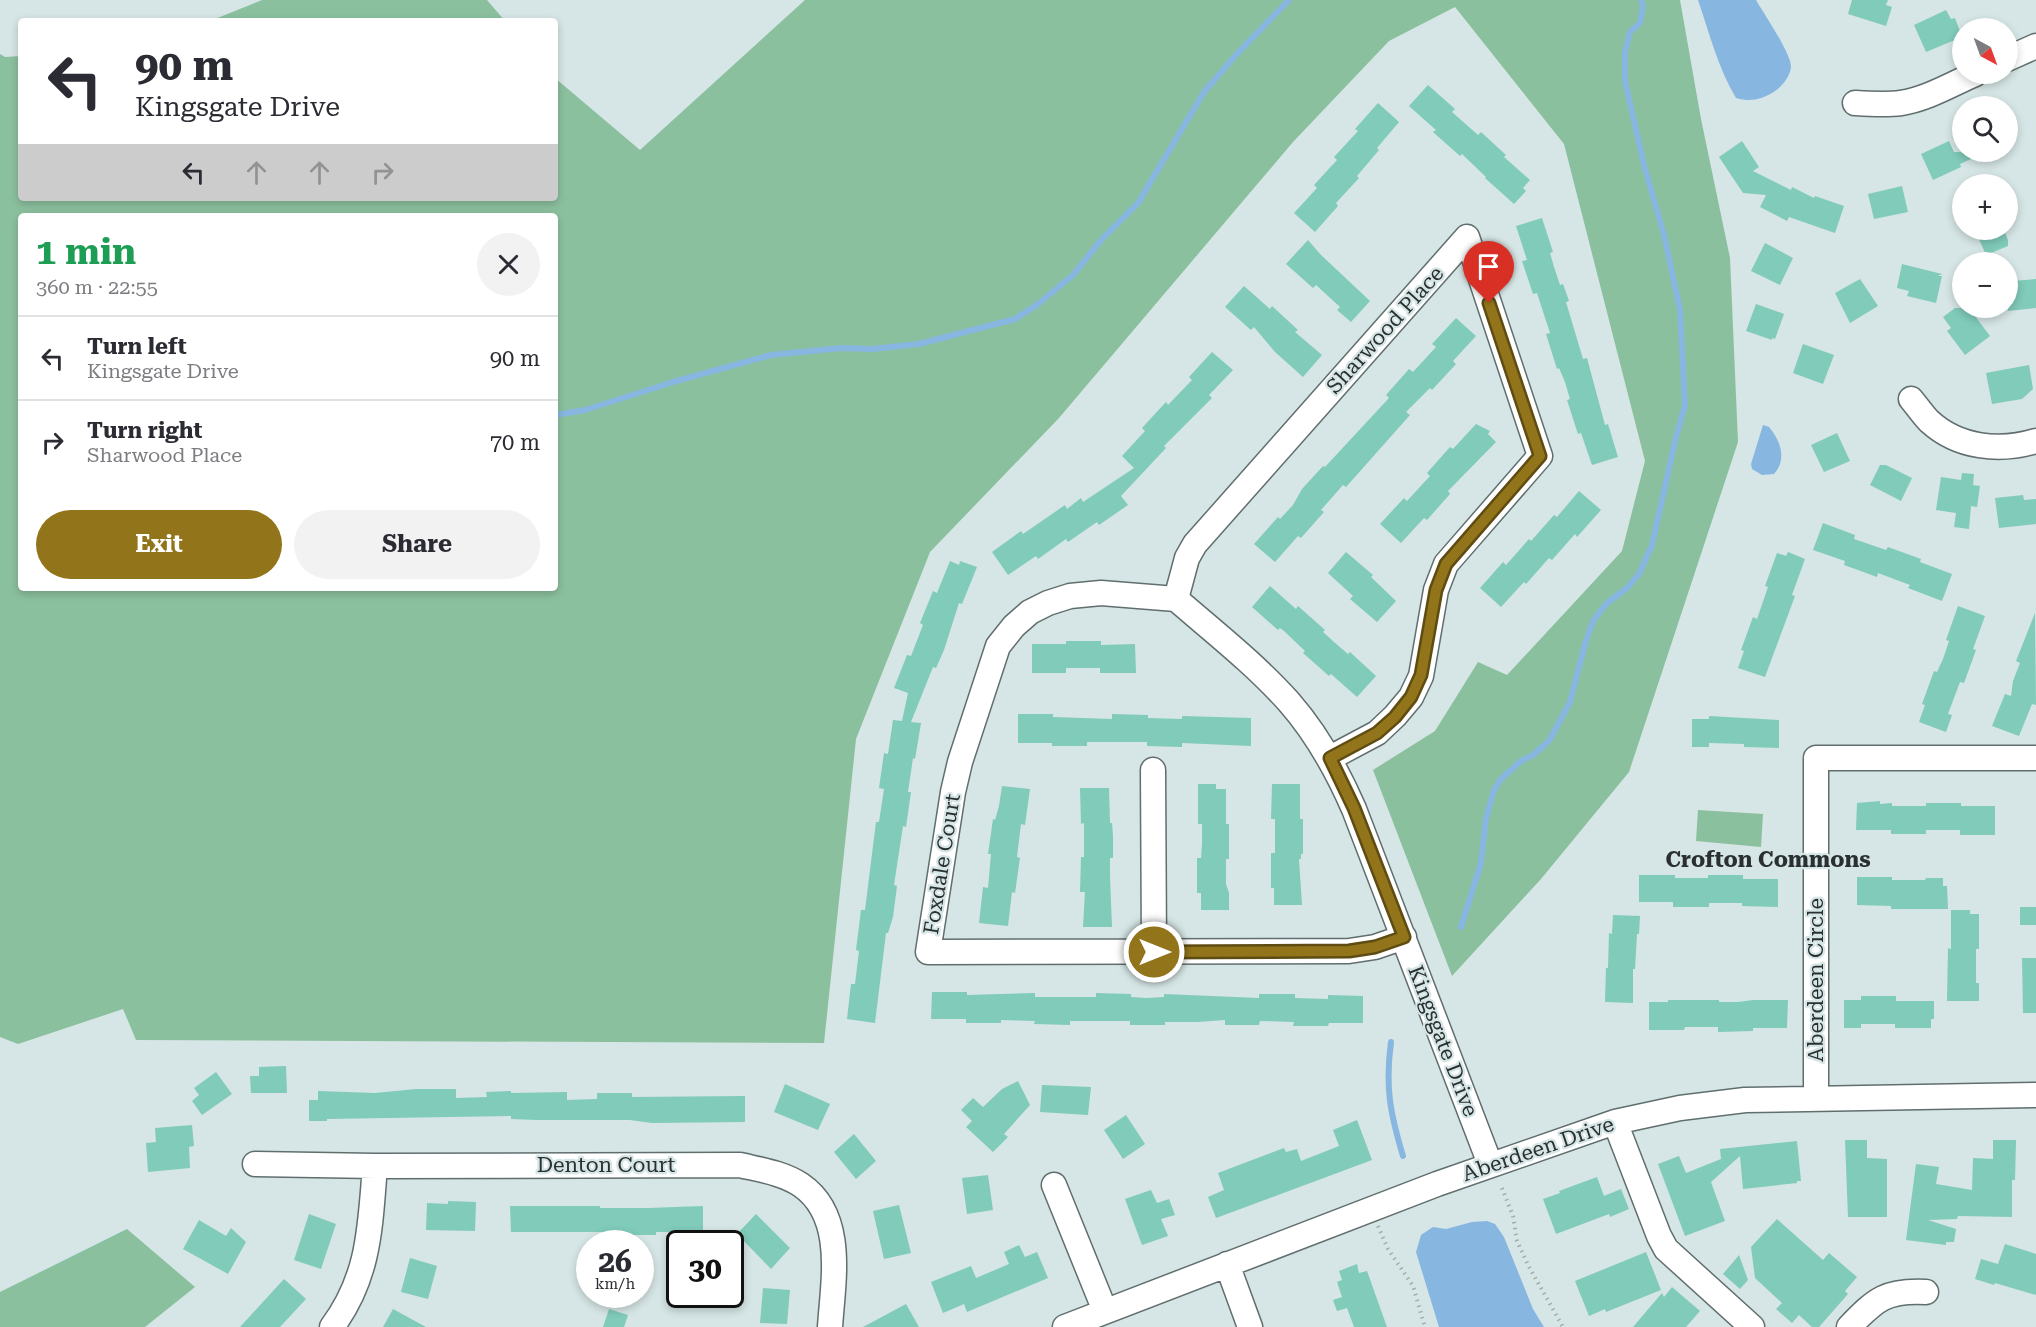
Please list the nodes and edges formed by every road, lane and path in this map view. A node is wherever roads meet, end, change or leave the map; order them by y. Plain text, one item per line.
1 (2036, 46) edge
2 (2018, 54) edge
3 (1952, 84) edge
4 (1855, 103) dead end
5 (1911, 399) dead end
6 (2036, 441) edge
7 (1176, 599) junction
8 (1330, 758) junction
9 (2036, 758) edge
10 (1153, 770) dead end
11 (1404, 937) junction
12 (1154, 952) junction
13 (2036, 1095) edge
14 (1816, 1098) junction
15 (1615, 1122) junction
16 (255, 1164) dead end
17 (1490, 1164) junction
18 (375, 1166) junction
19 (1054, 1185) dead end
20 (1502, 1188) dead end
21 (1370, 1209) junction
22 (1227, 1264) junction
23 (1926, 1292) dead end
24 (1105, 1311) junction
25 (332, 1327) edge
26 (830, 1327) edge
27 (1065, 1327) edge
28 (1250, 1327) edge
29 (1425, 1327) edge
30 (1563, 1327) edge
31 (1752, 1327) edge
32 (1849, 1327) edge

1 - 2 street
3 - 4 street
5 - 6 street
7 - 8 street, Kingsgate Drive
7 - 8 street, Sharwood Place
7 - 12 street, Foxdale Court
8 - 11 street, Kingsgate Drive
9 - 14 street, Aberdeen Circle
10 - 12 street
11 - 12 street, Foxdale Court
11 - 17 street, Kingsgate Drive
13 - 14 street, Aberdeen Drive
14 - 15 street, Aberdeen Drive
15 - 17 street, Aberdeen Drive
15 - 31 street
16 - 18 street, Denton Court
17 - 21 street, Aberdeen Drive
18 - 25 street
18 - 26 street, Denton Court
19 - 24 street
20 - 30 path
21 - 22 street, Aberdeen Drive
21 - 29 path
22 - 24 street, Aberdeen Drive
22 - 28 street
23 - 32 street
24 - 27 street, Aberdeen Drive

